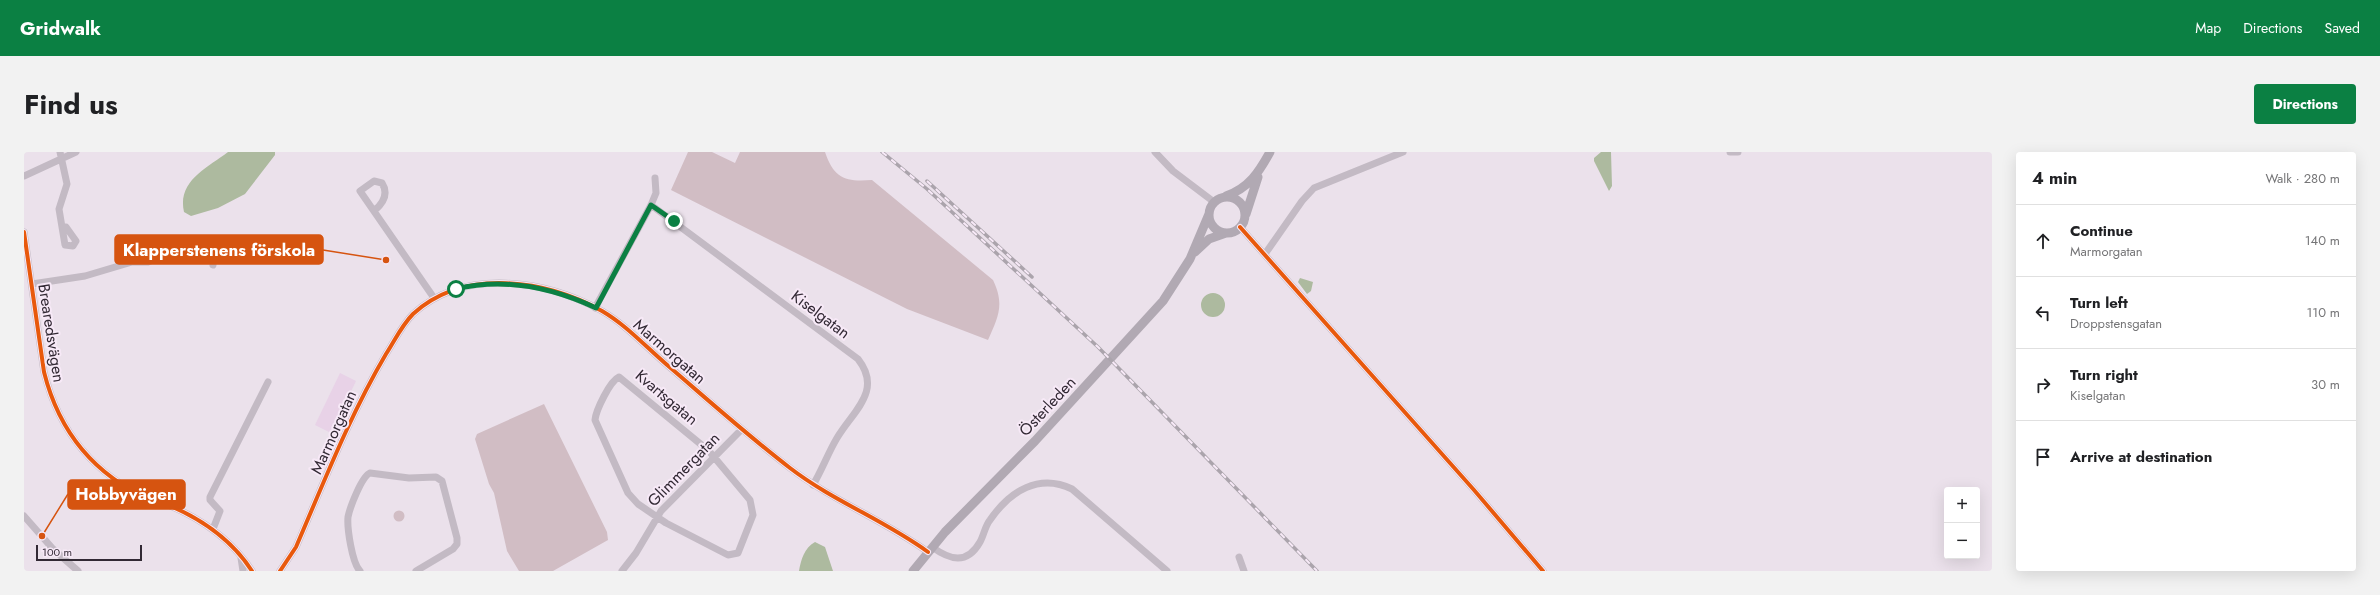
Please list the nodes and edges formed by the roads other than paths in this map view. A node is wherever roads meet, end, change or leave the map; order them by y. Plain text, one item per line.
1 (76, 152) edge
2 (1155, 152) edge
3 (1270, 152) edge
4 (1403, 152) edge
5 (1730, 152) edge
6 (1738, 152) edge
7 (61, 155) edge
8 (1260, 170) junction
9 (24, 176) edge
10 (655, 178) dead end
11 (1225, 197) junction
12 (1214, 202) junction
13 (651, 205) junction
14 (375, 210) junction
15 (1209, 214) junction
16 (1245, 217) junction
17 (62, 227) dead end
18 (1240, 227) junction
19 (24, 232) edge
20 (1227, 233) junction
21 (1193, 254) junction
22 (1265, 254) junction
23 (213, 265) dead end
24 (32, 284) junction
25 (434, 298) junction
26 (596, 308) junction
27 (268, 382) dead end
28 (742, 429) junction
29 (714, 457) junction
30 (814, 486) junction
31 (24, 516) edge
32 (655, 517) junction
33 (213, 529) junction
34 (930, 549) junction
35 (241, 558) junction
36 (1239, 558) dead end
37 (78, 571) edge
38 (244, 571) edge
39 (252, 571) edge
40 (280, 571) edge
41 (360, 571) edge
42 (416, 571) edge
43 (622, 571) edge
44 (913, 571) edge
45 (1167, 571) edge
46 (1244, 571) edge
47 (1543, 571) edge

1 - 7 street
2 - 12 street
3 - 8 main road
4 - 22 street
5 - 6 street
7 - 9 street
7 - 17 street
8 - 11 main road
8 - 16 main road
10 - 13 street
11 - 12 main road
11 - 16 main road
12 - 15 main road, Österleden
13 - 26 street
13 - 30 street, Kiselgatan
14 - 14 street
14 - 25 street
15 - 20 main road
15 - 21 main road, Österleden
16 - 18 main road
18 - 20 main road, Österleden
18 - 22 street
19 - 24 street, Brearedsvägen
20 - 21 main road, Österleden
21 - 34 main road, Österleden
22 - 47 street
23 - 24 street
24 - 33 street, Brearedsvägen
25 - 26 street, Marmorgatan
25 - 40 street, Marmorgatan
26 - 28 street, Marmorgatan
27 - 33 street
28 - 29 street, Glimmergatan
28 - 30 street, Marmorgatan
29 - 32 street, Glimmergatan
29 - 32 street
29 - 32 street, Kvartsgatan
30 - 34 street, Marmorgatan
31 - 37 street
32 - 43 street, Glimmergatan
33 - 35 street, Brearedsvägen
34 - 44 main road, Österleden
34 - 45 street, Marmorgatan
35 - 38 street, Brearedsvägen
35 - 39 street, Brearedsvägen
36 - 46 street
41 - 42 street

